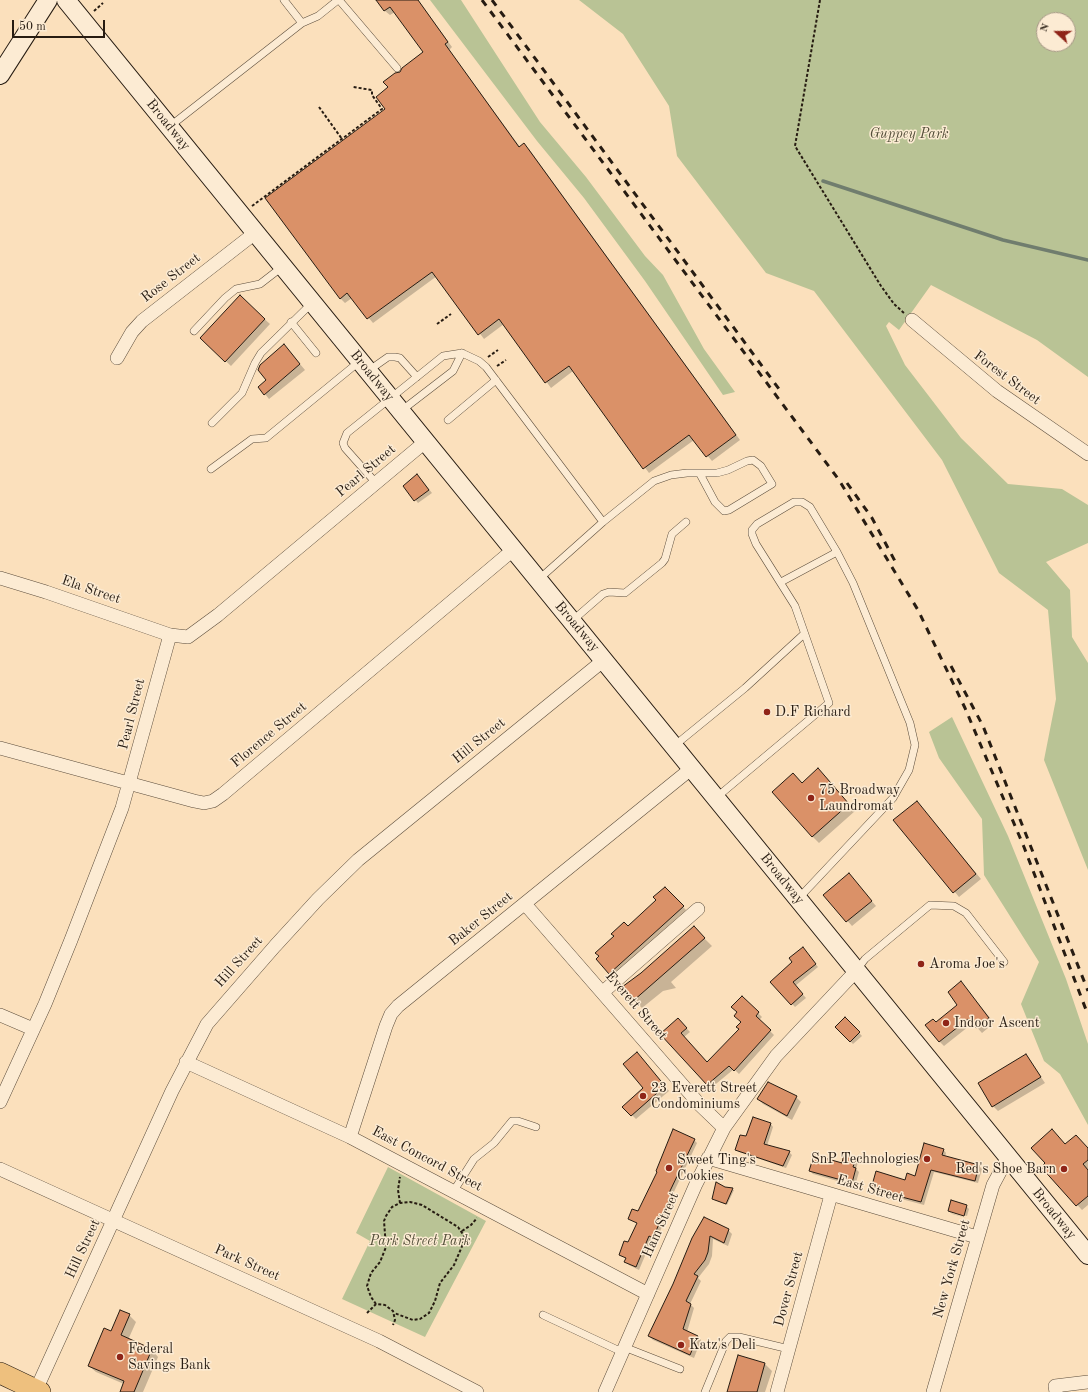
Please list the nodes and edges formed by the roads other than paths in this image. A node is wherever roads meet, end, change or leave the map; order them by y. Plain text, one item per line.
1 (48, 0) edge
2 (66, 0) edge
3 (284, 0) edge
4 (339, 0) edge
5 (302, 23) junction
6 (397, 68) dead end
7 (0, 75) edge
8 (169, 127) junction
9 (255, 233) junction
10 (282, 267) junction
11 (312, 303) junction
12 (912, 320) road end
13 (291, 322) junction
14 (194, 331) dead end
15 (316, 353) dead end
16 (462, 353) junction
17 (117, 358) dead end
18 (364, 366) junction
19 (417, 377) junction
20 (496, 380) junction
21 (395, 404) junction
22 (448, 420) dead end
23 (212, 423) dead end
24 (425, 442) junction
25 (1088, 454) edge
26 (211, 469) dead end
27 (700, 474) junction
28 (376, 483) junction
29 (603, 522) junction
30 (686, 522) dead end
31 (513, 550) junction
32 (837, 552) junction
33 (0, 578) edge
34 (538, 580) junction
35 (781, 582) junction
36 (572, 621) junction
37 (804, 634) junction
38 (170, 635) junction
39 (604, 660) junction
40 (674, 746) junction
41 (0, 748) edge
42 (692, 768) junction
43 (130, 784) junction
44 (717, 797) junction
45 (798, 899) junction
46 (525, 904) junction
47 (698, 909) dead end
48 (1004, 962) dead end
49 (856, 971) junction
50 (603, 992) junction
51 (0, 1015) edge
52 (33, 1029) junction
53 (186, 1062) junction
54 (0, 1102) edge
55 (536, 1127) dead end
56 (724, 1128) junction
57 (350, 1137) junction
58 (1008, 1157) junction
59 (708, 1158) junction
60 (0, 1169) edge
61 (453, 1192) junction
62 (831, 1195) junction
63 (113, 1221) junction
64 (977, 1237) junction
65 (1088, 1255) edge
66 (648, 1294) junction
67 (543, 1315) dead end
68 (623, 1350) junction
69 (789, 1350) junction
70 (680, 1369) dead end
71 (0, 1374) edge
72 (1088, 1382) edge
73 (38, 1391) edge
74 (477, 1392) edge
75 (604, 1392) edge
76 (705, 1392) edge
77 (777, 1392) edge
78 (933, 1392) edge
79 (1056, 1392) edge

1 - 7 street
2 - 8 street, Broadway
3 - 5 lane
4 - 5 lane
4 - 6 lane
5 - 8 lane
8 - 9 street, Broadway
9 - 10 street, Broadway
9 - 17 street, Rose Street
10 - 11 street, Broadway
10 - 14 lane
11 - 13 lane
11 - 18 street, Broadway
12 - 25 street, Forest Street
13 - 15 lane
13 - 23 lane
16 - 19 lane
16 - 20 lane
16 - 21 lane
18 - 19 lane
18 - 21 street, Broadway
18 - 26 lane
19 - 21 lane
20 - 22 lane
20 - 29 lane
21 - 24 street, Broadway
21 - 28 lane
24 - 28 street, Pearl Street
24 - 31 street, Broadway
27 - 27 lane
27 - 29 lane
28 - 38 street, Pearl Street
29 - 34 lane
30 - 36 lane
31 - 34 street, Broadway
31 - 43 street, Florence Street
32 - 35 lane
32 - 35 lane
32 - 45 lane
33 - 38 street, Ela Street
34 - 36 street, Broadway
35 - 37 lane
36 - 39 street, Broadway
37 - 40 lane
37 - 44 lane
38 - 43 street, Pearl Street
39 - 40 street, Broadway
39 - 53 street, Hill Street
40 - 42 street, Broadway
41 - 43 street, Florence Street
42 - 44 street, Broadway
42 - 46 street, Baker Street
43 - 52 street, Pearl Street
44 - 45 street, Broadway
45 - 49 street, Broadway
46 - 50 street, Everett Street
46 - 57 street, Baker Street
47 - 50 street
48 - 49 lane
49 - 56 street, Ham Street
49 - 58 street, Broadway
50 - 56 street, Everett Street
51 - 52 street
52 - 54 street, Pearl Street
53 - 57 street, East Concord Street
53 - 63 street, Hill Street
55 - 61 lane
56 - 59 street, Ham Street
57 - 61 street, East Concord Street
58 - 64 street, New York Street
58 - 65 street, Broadway
59 - 62 street, East Street
59 - 66 street, Ham Street
60 - 63 street, Park Street
61 - 66 street, East Concord Street
62 - 64 street, East Street
62 - 69 street, Dover Street
63 - 73 street, Hill Street
63 - 74 street, Park Street
64 - 78 street, New York Street
66 - 68 street, Ham Street
67 - 68 lane
68 - 70 lane
68 - 75 street, Ham Street
69 - 76 lane
69 - 77 street, Dover Street
71 - 73 main road
72 - 79 street

